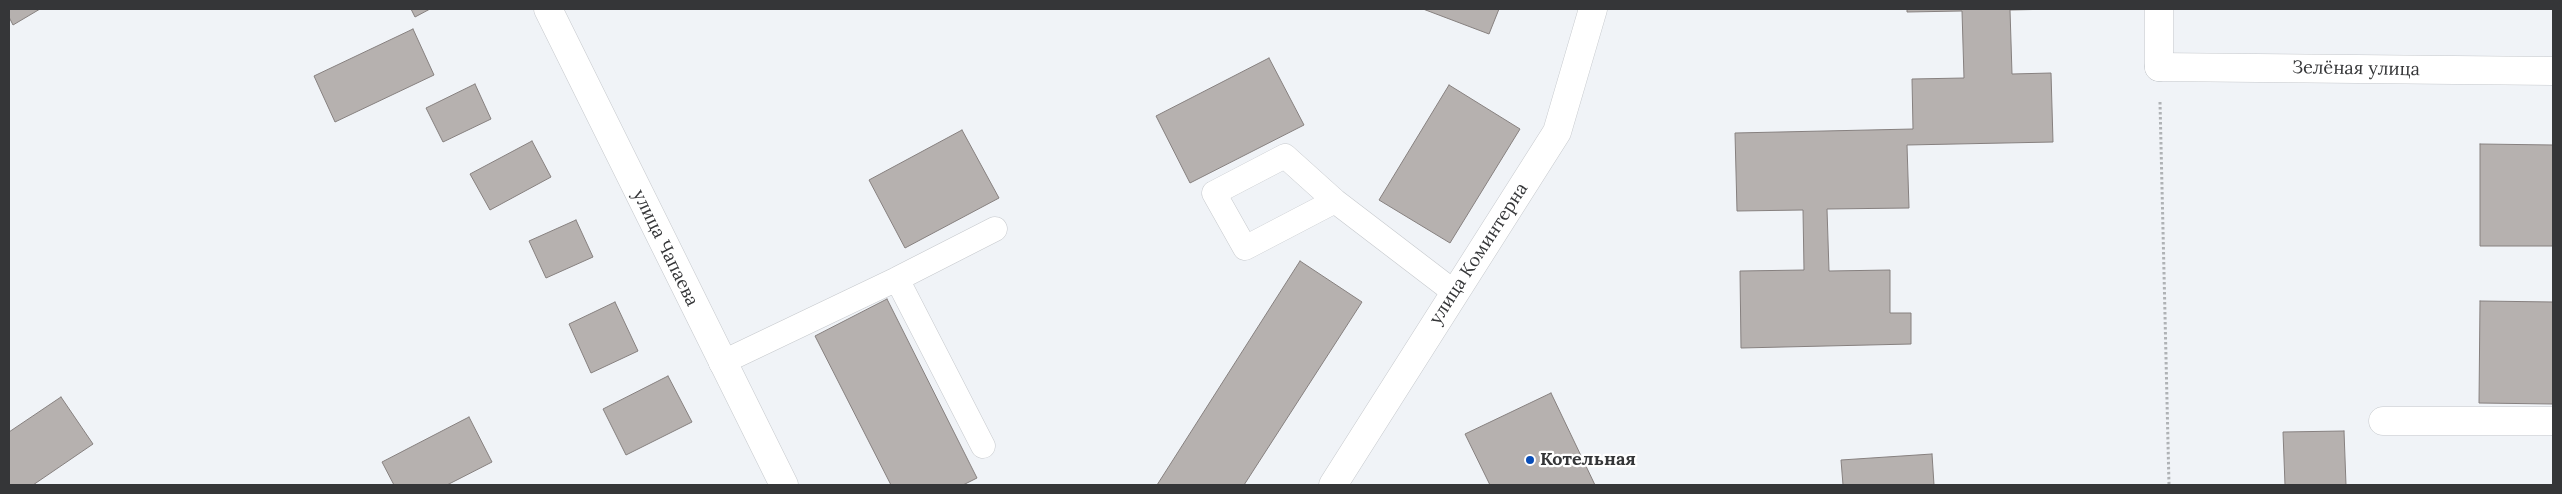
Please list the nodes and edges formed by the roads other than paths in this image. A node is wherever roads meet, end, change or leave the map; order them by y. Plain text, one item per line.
1 (548, 9) edge
2 (1594, 9) edge
3 (2159, 9) edge
4 (2553, 71) edge
5 (1335, 201) junction
6 (996, 229) dead end
7 (897, 279) junction
8 (1454, 292) junction
9 (721, 363) junction
10 (2383, 421) dead end
11 (2553, 421) edge
12 (983, 446) dead end
13 (784, 485) edge
14 (1333, 485) edge

1 - 9 street, улица Чапаева
2 - 8 street, улица Коминтерна
3 - 4 street, Зелёная улица
5 - 5 lane
5 - 8 lane
6 - 7 lane
7 - 9 lane
7 - 12 lane
8 - 14 street, улица Коминтерна
9 - 13 street, улица Чапаева
10 - 11 street

